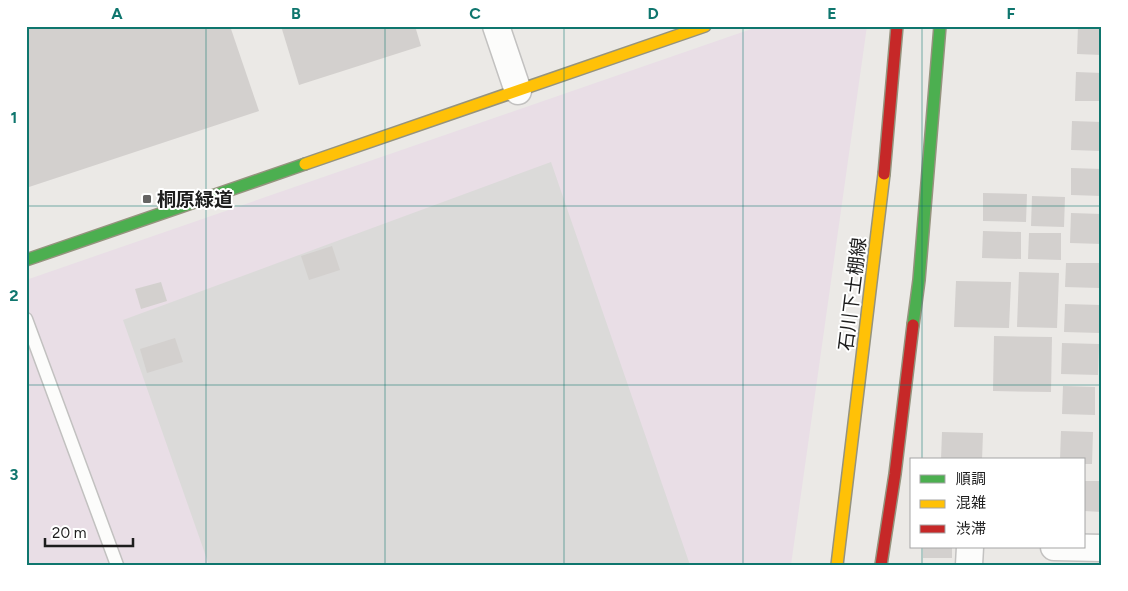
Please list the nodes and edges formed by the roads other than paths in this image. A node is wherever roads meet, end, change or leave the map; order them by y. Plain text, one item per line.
1 (496, 26) edge
2 (705, 26) edge
3 (897, 26) edge
4 (940, 26) edge
5 (518, 91) junction
6 (26, 260) edge
7 (26, 319) edge
8 (970, 548) edge
9 (1086, 548) edge
10 (1102, 548) edge
11 (117, 565) edge
12 (836, 565) edge
13 (881, 565) edge
14 (970, 565) edge

1 - 5 street
2 - 5 street
3 - 12 street, 石川下土棚線
4 - 13 street
5 - 6 street
7 - 11 lane
8 - 14 street
9 - 10 street

